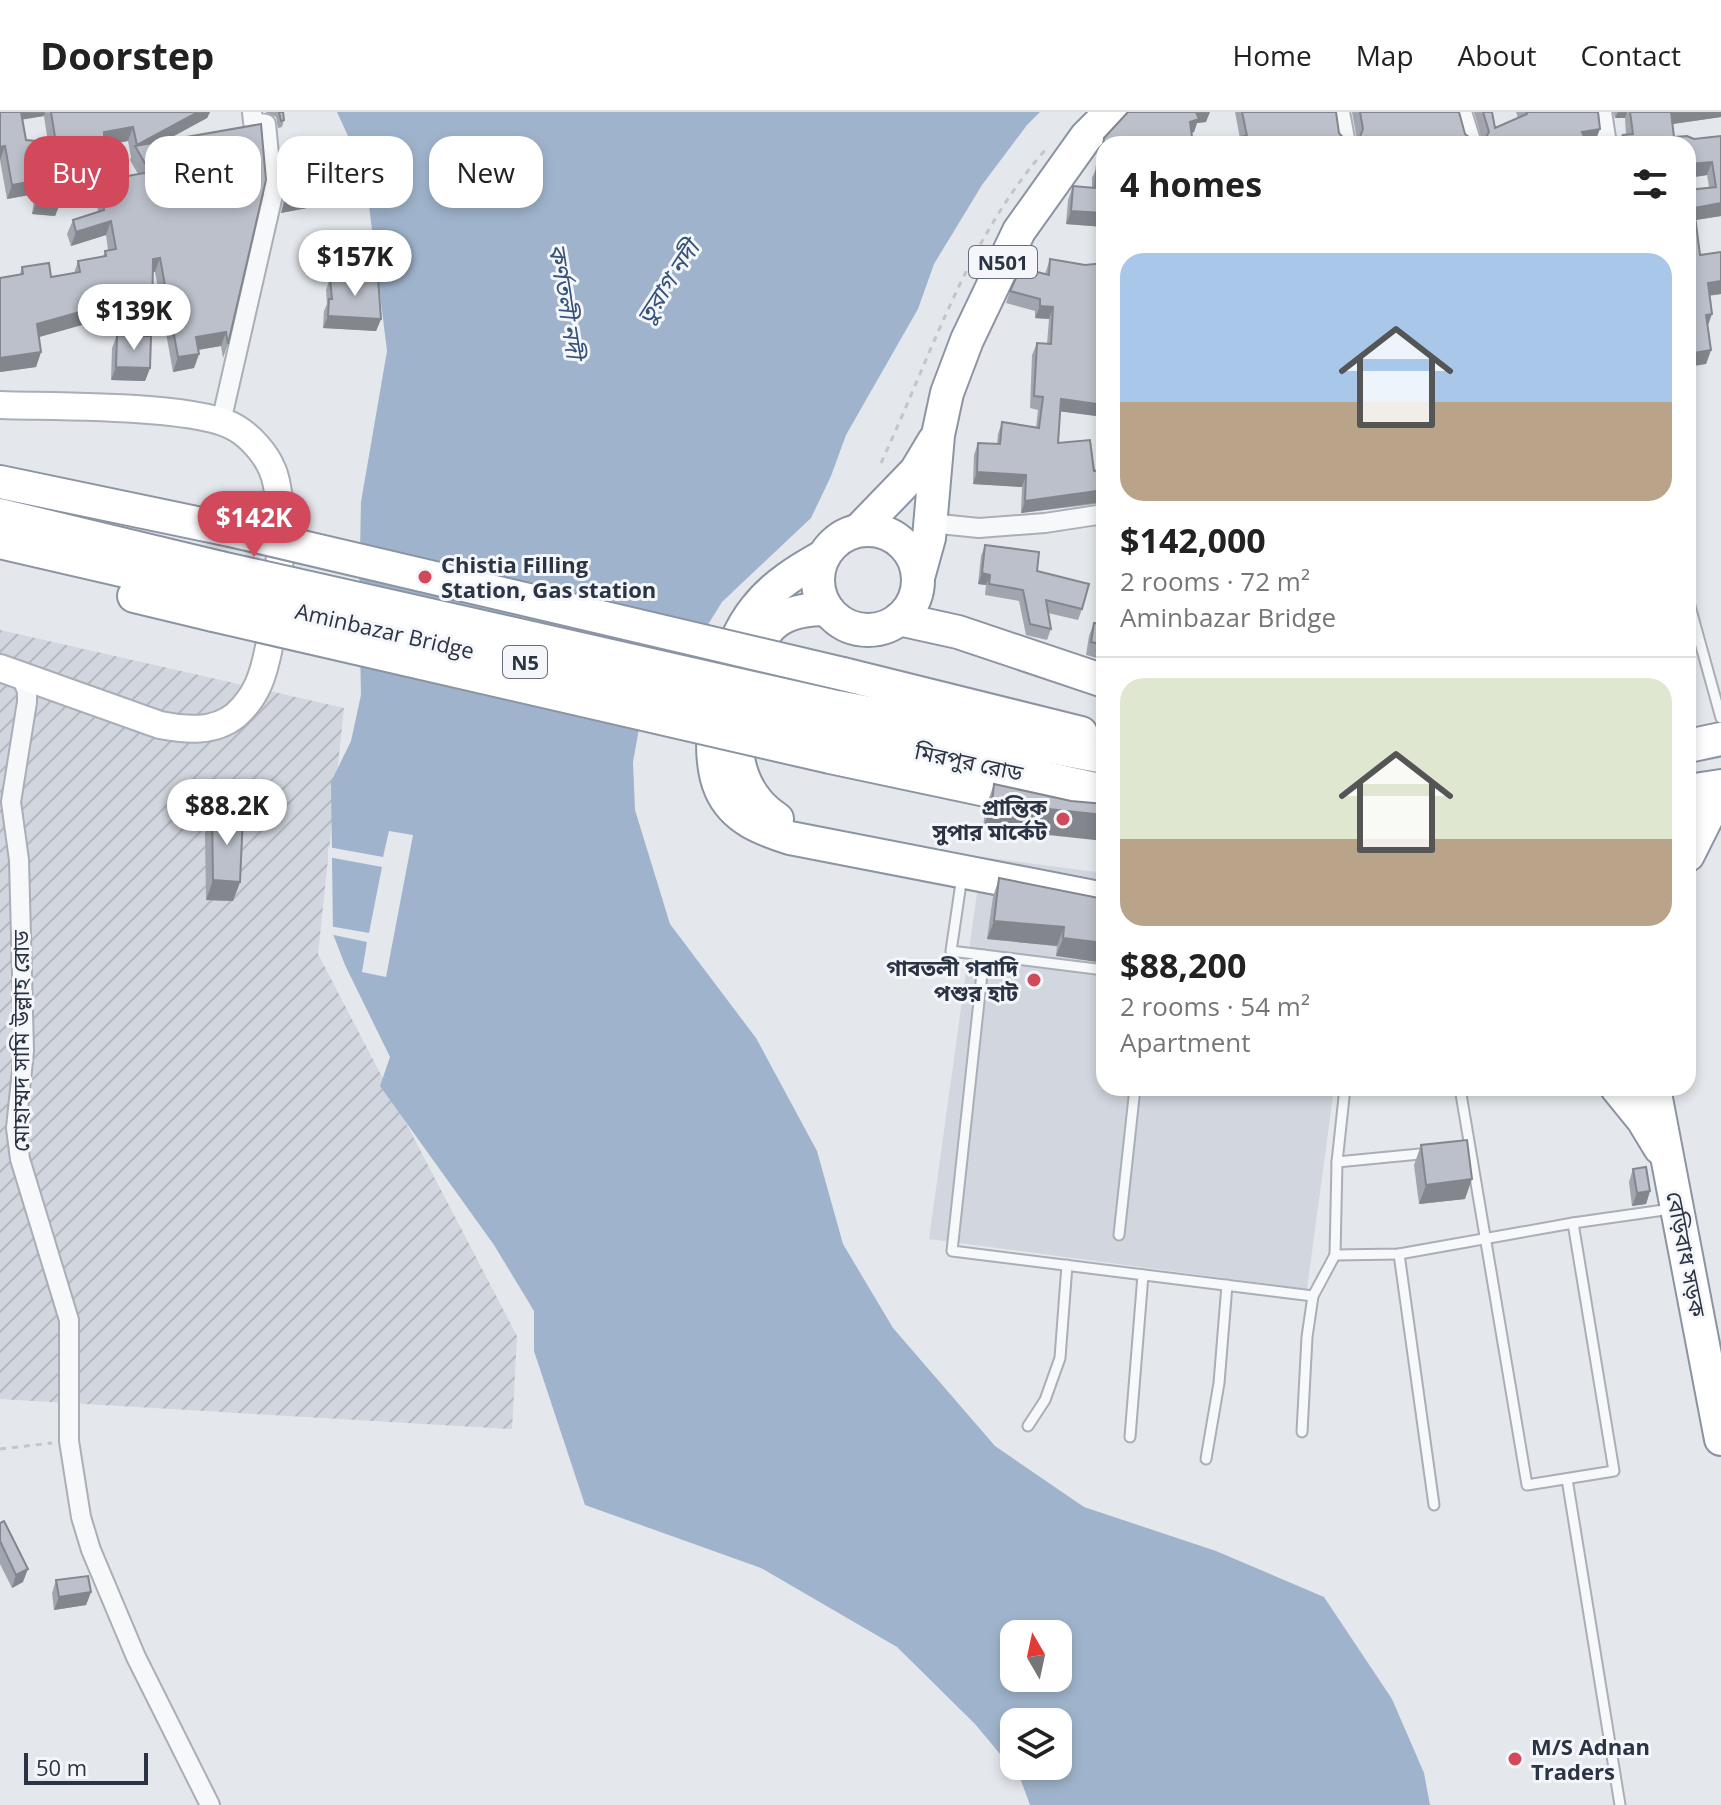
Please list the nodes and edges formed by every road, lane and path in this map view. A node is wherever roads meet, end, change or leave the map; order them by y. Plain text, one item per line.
1 (252, 112) edge
2 (1111, 112) edge
3 (1340, 112) edge
4 (1462, 112) edge
5 (1602, 112) edge
6 (1344, 136) edge
7 (1470, 136) edge
8 (1606, 136) edge
9 (0, 405) edge
10 (221, 422) junction
11 (938, 435) junction
12 (0, 482) edge
13 (0, 515) edge
14 (1096, 515) edge
15 (930, 523) junction
16 (859, 530) junction
17 (0, 542) edge
18 (824, 556) junction
19 (0, 565) edge
20 (919, 581) junction
21 (217, 592) junction
22 (827, 609) junction
23 (899, 619) junction
24 (1696, 628) edge
25 (958, 632) junction
26 (10, 671) edge
27 (1096, 676) edge
28 (1721, 718) edge
29 (834, 732) junction
30 (1721, 739) edge
31 (1096, 740) edge
32 (1096, 743) edge
33 (1696, 744) edge
34 (1721, 788) edge
35 (1096, 789) edge
36 (1696, 790) edge
37 (1096, 810) edge
38 (1696, 839) edge
39 (963, 872) junction
40 (1096, 883) edge
41 (1096, 897) edge
42 (984, 955) junction
43 (1096, 969) edge
44 (1134, 1096) edge
45 (1344, 1096) edge
46 (1461, 1096) edge
47 (1624, 1096) edge
48 (1656, 1096) edge
49 (1469, 1150) junction
50 (1454, 1151) edge
51 (1440, 1152) edge
52 (1337, 1162) junction
53 (1671, 1164) junction
54 (1679, 1208) junction
55 (1573, 1223) junction
56 (1119, 1235) dead end
57 (1485, 1239) junction
58 (1399, 1254) junction
59 (1335, 1255) junction
60 (1067, 1265) junction
61 (1143, 1275) junction
62 (1227, 1285) junction
63 (1313, 1296) junction
64 (1028, 1426) dead end
65 (1302, 1432) dead end
66 (1130, 1437) dead end
67 (1721, 1439) edge
68 (69, 1441) junction
69 (0, 1449) edge
70 (1206, 1459) dead end
71 (1567, 1479) junction
72 (1434, 1505) dead end
73 (210, 1805) edge
74 (1620, 1805) edge

1 - 10 street
2 - 11 highway, N501
3 - 6 street
4 - 7 street
5 - 8 street
9 - 10 street
10 - 26 street
11 - 15 highway, N501
11 - 16 highway, N501
12 - 31 highway, bridge
13 - 21 highway, N5
14 - 15 street
15 - 20 highway, N501
16 - 18 highway, N501
16 - 20 highway
17 - 21 highway, N5
18 - 22 highway
18 - 39 highway
19 - 21 highway
20 - 23 highway, N501
20 - 25 highway
21 - 29 highway, Aminbazar Bridge / N5, bridge
22 - 23 highway
22 - 40 highway
23 - 25 highway
24 - 28 lane
25 - 27 highway
26 - 68 street, মোহাম্মদ সামি উল্লাহ রোড
29 - 32 highway, N5
29 - 35 highway, মিরপুর রোড
29 - 37 highway
30 - 33 highway
34 - 36 highway
34 - 38 highway
39 - 41 highway
39 - 42 lane
42 - 43 lane
42 - 60 lane
44 - 56 lane
45 - 52 lane
46 - 49 lane
47 - 53 highway, বেড়িবাধ সড়ক
48 - 53 highway, বেড়িবাধ সড়ক
49 - 50 lane
49 - 57 lane
51 - 52 lane
52 - 59 lane
53 - 54 highway, বেড়িবাধ সড়ক
54 - 55 lane
54 - 67 highway, বেড়িবাধ সড়ক
55 - 57 lane
55 - 71 lane
57 - 58 lane
57 - 71 lane
58 - 59 lane
58 - 72 lane
59 - 63 lane
60 - 61 lane
60 - 64 lane
61 - 62 lane
61 - 66 lane
62 - 63 lane
62 - 70 lane
63 - 65 lane
68 - 69 path
68 - 73 street, মোহাম্মদ সামি উল্লাহ রোড
71 - 74 lane

